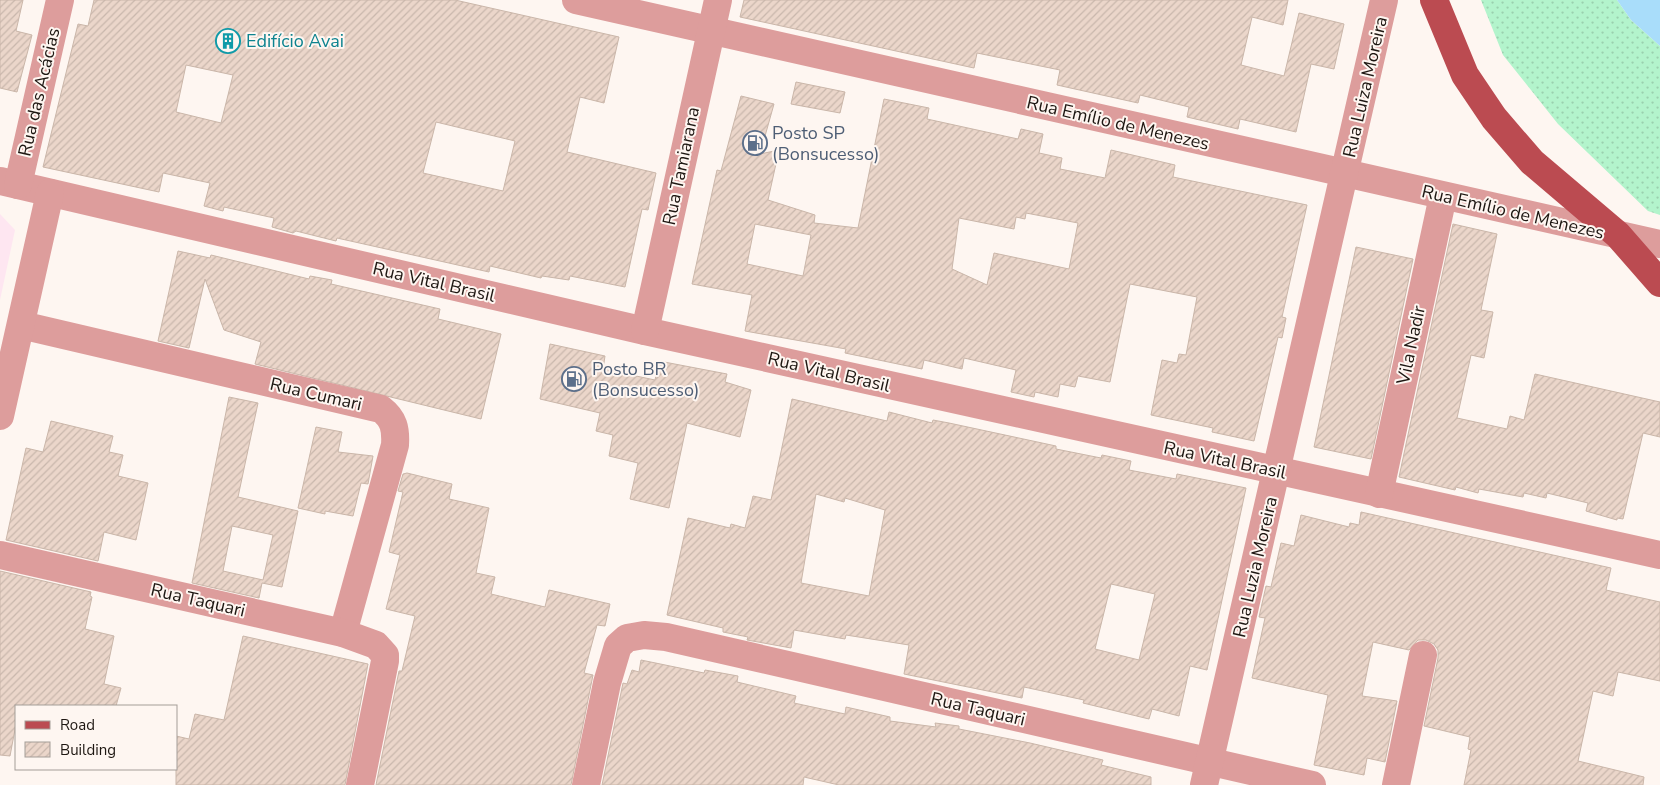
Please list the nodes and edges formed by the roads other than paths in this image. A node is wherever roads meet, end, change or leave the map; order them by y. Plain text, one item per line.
1 (60, 0) edge
2 (576, 0) edge
3 (718, 0) edge
4 (1384, 0) edge
5 (1434, 0) edge
6 (711, 32) junction
7 (1345, 174) junction
8 (9, 183) edge
9 (50, 192) junction
10 (1443, 196) junction
11 (1618, 235) junction
12 (1660, 244) edge
13 (1660, 283) edge
14 (21, 325) junction
15 (645, 331) junction
16 (0, 416) edge
17 (1277, 471) junction
18 (1379, 494) junction
19 (0, 555) edge
20 (1660, 555) edge
21 (343, 633) junction
22 (1423, 655) dead end
23 (1207, 774) edge
24 (360, 785) edge
25 (586, 785) edge
26 (1312, 785) edge
27 (1396, 785) edge

1 - 8 street, Rua das Acácias
2 - 6 street, Rua Emílio de Menezes
3 - 6 street, Rua Tamiarana
4 - 7 street, Rua Luiza Moreira
5 - 11 main road
6 - 7 street, Rua Emílio de Menezes
6 - 15 street, Rua Tamiarana
7 - 10 street, Rua Emílio de Menezes
7 - 17 street, Rua Luzia Moreira
8 - 9 street, Rua Vital Brasil
9 - 14 street
9 - 15 street, Rua Vital Brasil
10 - 11 street, Rua Emílio de Menezes
10 - 18 street, Vila Nadir
11 - 12 street, Rua Emílio de Menezes
11 - 13 main road
14 - 16 street
14 - 21 street, Rua Cumari
15 - 17 street, Rua Vital Brasil
17 - 18 street, Rua Vital Brasil
17 - 23 street, Rua Luzia Moreira
18 - 20 street, Rua Vital Brasil
19 - 21 street, Rua Taquari
21 - 24 street, Rua Taquari
22 - 27 street
23 - 25 street, Rua Taquari
23 - 26 street, Rua Taquari

